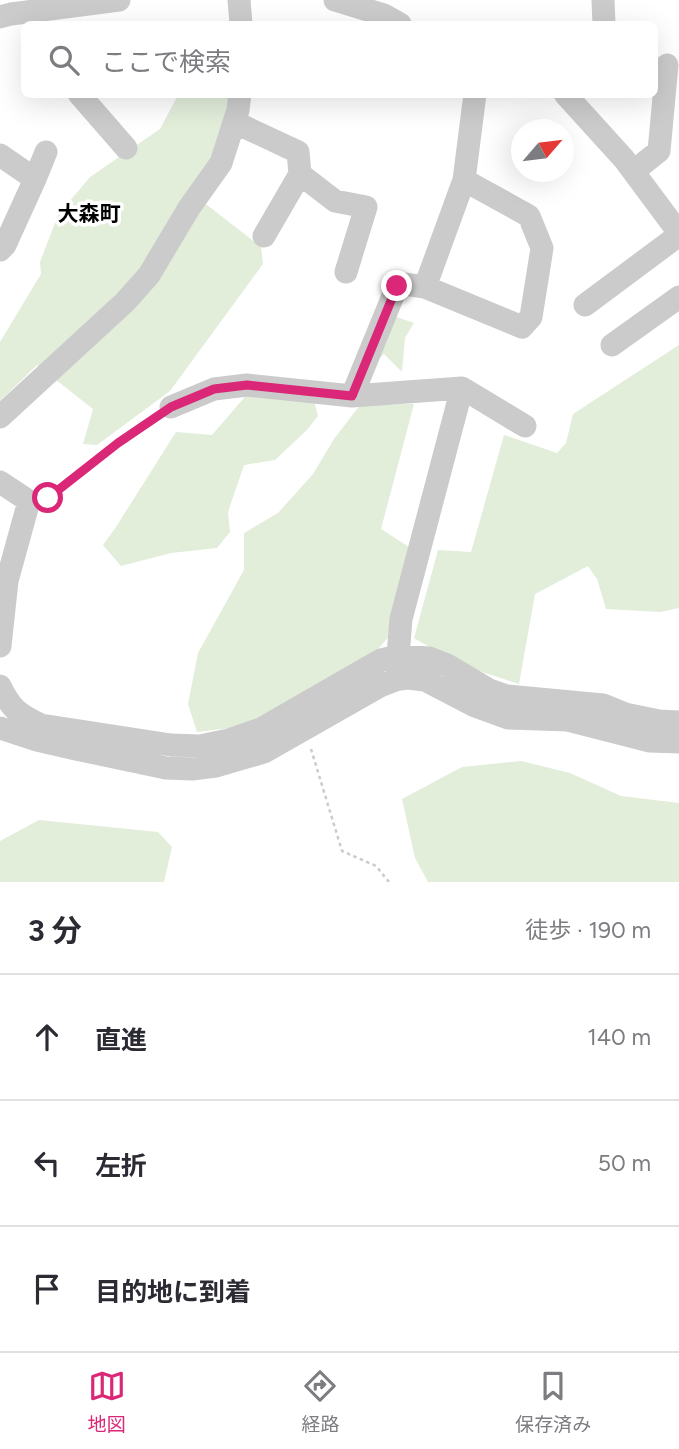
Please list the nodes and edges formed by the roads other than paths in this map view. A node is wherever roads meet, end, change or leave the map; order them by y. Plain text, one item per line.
1 (119, 0) edge
2 (239, 0) edge
3 (335, 0) edge
4 (603, 0) edge
5 (0, 17) edge
6 (392, 17) edge
7 (37, 18) edge
8 (241, 21) edge
9 (604, 21) edge
10 (667, 65) edge
11 (82, 98) edge
12 (239, 98) edge
13 (474, 98) edge
14 (569, 98) edge
15 (234, 122) junction
16 (126, 148) dead end
17 (46, 152) dead end
18 (0, 155) edge
19 (634, 172) junction
20 (300, 174) junction
21 (35, 179) junction
22 (464, 180) junction
23 (679, 234) edge
24 (264, 236) dead end
25 (0, 250) edge
26 (346, 272) dead end
27 (425, 287) junction
28 (679, 297) edge
29 (585, 305) dead end
30 (611, 345) dead end
31 (462, 388) junction
32 (352, 396) junction
33 (171, 407) road end
34 (0, 417) edge
35 (525, 426) dead end
36 (0, 482) edge
37 (0, 646) edge
38 (398, 656) junction
39 (0, 686) edge
40 (679, 722) edge
41 (0, 728) edge
42 (39, 732) junction
43 (679, 742) edge

1 - 7 street
2 - 8 street
3 - 6 street
4 - 9 street
5 - 7 street
10 - 19 street
11 - 16 street
12 - 15 street
13 - 22 street
14 - 19 street
15 - 20 street
15 - 34 street
17 - 21 street
18 - 21 street
19 - 23 street
20 - 24 street
20 - 26 street
21 - 25 street
22 - 27 street
22 - 27 street
23 - 29 street
27 - 32 street
28 - 30 street
31 - 32 street
31 - 35 street
31 - 38 street
32 - 33 street
36 - 37 street
38 - 40 street
38 - 42 street
39 - 42 street
41 - 42 street
42 - 43 street

